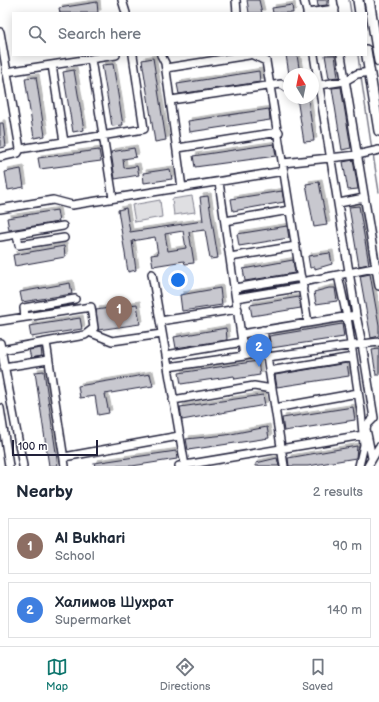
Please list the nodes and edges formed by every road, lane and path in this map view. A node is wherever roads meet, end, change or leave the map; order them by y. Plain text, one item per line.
1 (122, 0) edge
2 (236, 0) edge
3 (304, 0) edge
4 (333, 0) edge
5 (358, 0) edge
6 (369, 0) edge
7 (335, 11) edge
8 (126, 12) edge
9 (237, 12) edge
10 (307, 12) edge
11 (321, 12) edge
12 (360, 12) edge
13 (0, 32) edge
14 (2, 54) edge
15 (108, 56) edge
16 (133, 56) edge
17 (162, 56) edge
18 (243, 56) edge
19 (255, 56) edge
20 (314, 56) edge
21 (341, 56) edge
22 (366, 56) edge
23 (91, 58) junction
24 (379, 60) edge
25 (52, 65) junction
26 (166, 68) junction
27 (315, 68) edge
28 (6, 72) junction
29 (367, 73) junction
30 (345, 81) junction
31 (283, 85) edge
32 (319, 85) edge
33 (271, 86) junction
34 (171, 100) junction
35 (319, 101) edge
36 (379, 131) edge
37 (279, 132) junction
38 (104, 136) junction
39 (64, 142) junction
40 (178, 148) junction
41 (20, 149) junction
42 (375, 151) edge
43 (357, 155) junction
44 (0, 157) edge
45 (330, 158) junction
46 (283, 163) junction
47 (284, 171) junction
48 (219, 182) junction
49 (182, 188) junction
50 (113, 198) junction
51 (364, 198) junction
52 (339, 203) junction
53 (0, 209) edge
54 (290, 210) junction
55 (225, 221) junction
56 (63, 226) dead end
57 (17, 234) junction
58 (0, 236) edge
59 (64, 238) dead end
60 (296, 246) junction
61 (230, 257) junction
62 (378, 268) edge
63 (349, 273) junction
64 (152, 274) dead end
65 (338, 275) junction
66 (302, 282) junction
67 (379, 286) edge
68 (235, 288) junction
69 (236, 298) junction
70 (74, 299) dead end
71 (238, 309) junction
72 (356, 315) junction
73 (25, 317) junction
74 (347, 317) junction
75 (0, 321) edge
76 (160, 321) junction
77 (308, 323) junction
78 (262, 330) junction
79 (89, 332) junction
80 (162, 334) junction
81 (242, 338) junction
82 (46, 342) junction
83 (379, 342) edge
84 (351, 344) junction
85 (362, 344) junction
86 (1, 346) edge
87 (266, 354) junction
88 (166, 355) junction
89 (244, 356) junction
90 (353, 357) junction
91 (48, 360) junction
92 (4, 367) junction
93 (168, 368) junction
94 (269, 371) junction
95 (272, 389) junction
96 (358, 394) junction
97 (173, 400) junction
98 (0, 408) edge
99 (275, 408) junction
100 (377, 419) edge
101 (2, 430) edge
102 (179, 436) junction
103 (363, 436) junction
104 (379, 447) edge
105 (281, 450) junction
106 (64, 457) junction
107 (372, 458) junction
108 (9, 466) edge
109 (22, 466) edge
110 (65, 466) edge
111 (183, 466) edge
112 (284, 466) edge
113 (359, 466) edge
114 (368, 466) edge

1 - 8 street
2 - 9 street
3 - 10 street
4 - 7 street
5 - 12 main road
6 - 24 main road
7 - 11 street
13 - 14 street
14 - 28 street
15 - 23 street
16 - 38 street
17 - 26 street
18 - 26 street
19 - 33 street
20 - 27 street
21 - 30 street
22 - 29 main road
23 - 25 street
23 - 38 street
25 - 28 street
25 - 39 street
26 - 34 street
28 - 41 street
29 - 30 street
29 - 36 main road
30 - 32 street
30 - 43 street
31 - 33 street
33 - 34 street
33 - 37 street
34 - 40 street
35 - 45 street
37 - 40 street
37 - 46 street
38 - 39 street
38 - 50 street
39 - 41 street
40 - 49 street
41 - 44 street
42 - 43 street
43 - 45 street
43 - 51 street
45 - 46 street
45 - 52 street
46 - 47 street
47 - 48 street
47 - 54 street
48 - 49 street
48 - 55 street
49 - 50 street
50 - 53 street
51 - 52 street
51 - 62 street
52 - 63 street
54 - 55 street
54 - 60 street
55 - 61 street
56 - 57 street
57 - 58 street
57 - 59 street
60 - 61 street
60 - 66 street
61 - 68 street
62 - 63 street
62 - 67 street
63 - 65 street
63 - 72 street
64 - 76 street
65 - 66 street
65 - 74 street
66 - 68 street
66 - 69 street
66 - 77 street
68 - 69 street
69 - 71 street
70 - 73 street
71 - 76 street
71 - 81 street
72 - 74 street
72 - 85 street
73 - 75 street
73 - 79 street
74 - 77 street
74 - 84 street
76 - 80 street
77 - 78 street
78 - 81 street
78 - 87 street
79 - 80 street
79 - 82 street
80 - 88 street
81 - 88 street
81 - 89 street
82 - 86 street
82 - 91 street
83 - 85 street
84 - 85 street
84 - 87 street
84 - 90 street
85 - 100 street
86 - 92 street
87 - 89 street
87 - 94 street
88 - 93 street
89 - 93 street
90 - 94 street
90 - 96 street
91 - 92 street
91 - 106 street
92 - 109 street
93 - 97 street
94 - 95 street
95 - 97 street
95 - 99 street
96 - 99 street
96 - 103 street
97 - 102 street
98 - 101 street
99 - 105 street
100 - 107 street
101 - 108 street
102 - 106 street
102 - 111 street
103 - 105 street
103 - 113 street
104 - 107 street
105 - 111 street
105 - 112 street
106 - 110 street
107 - 114 street

